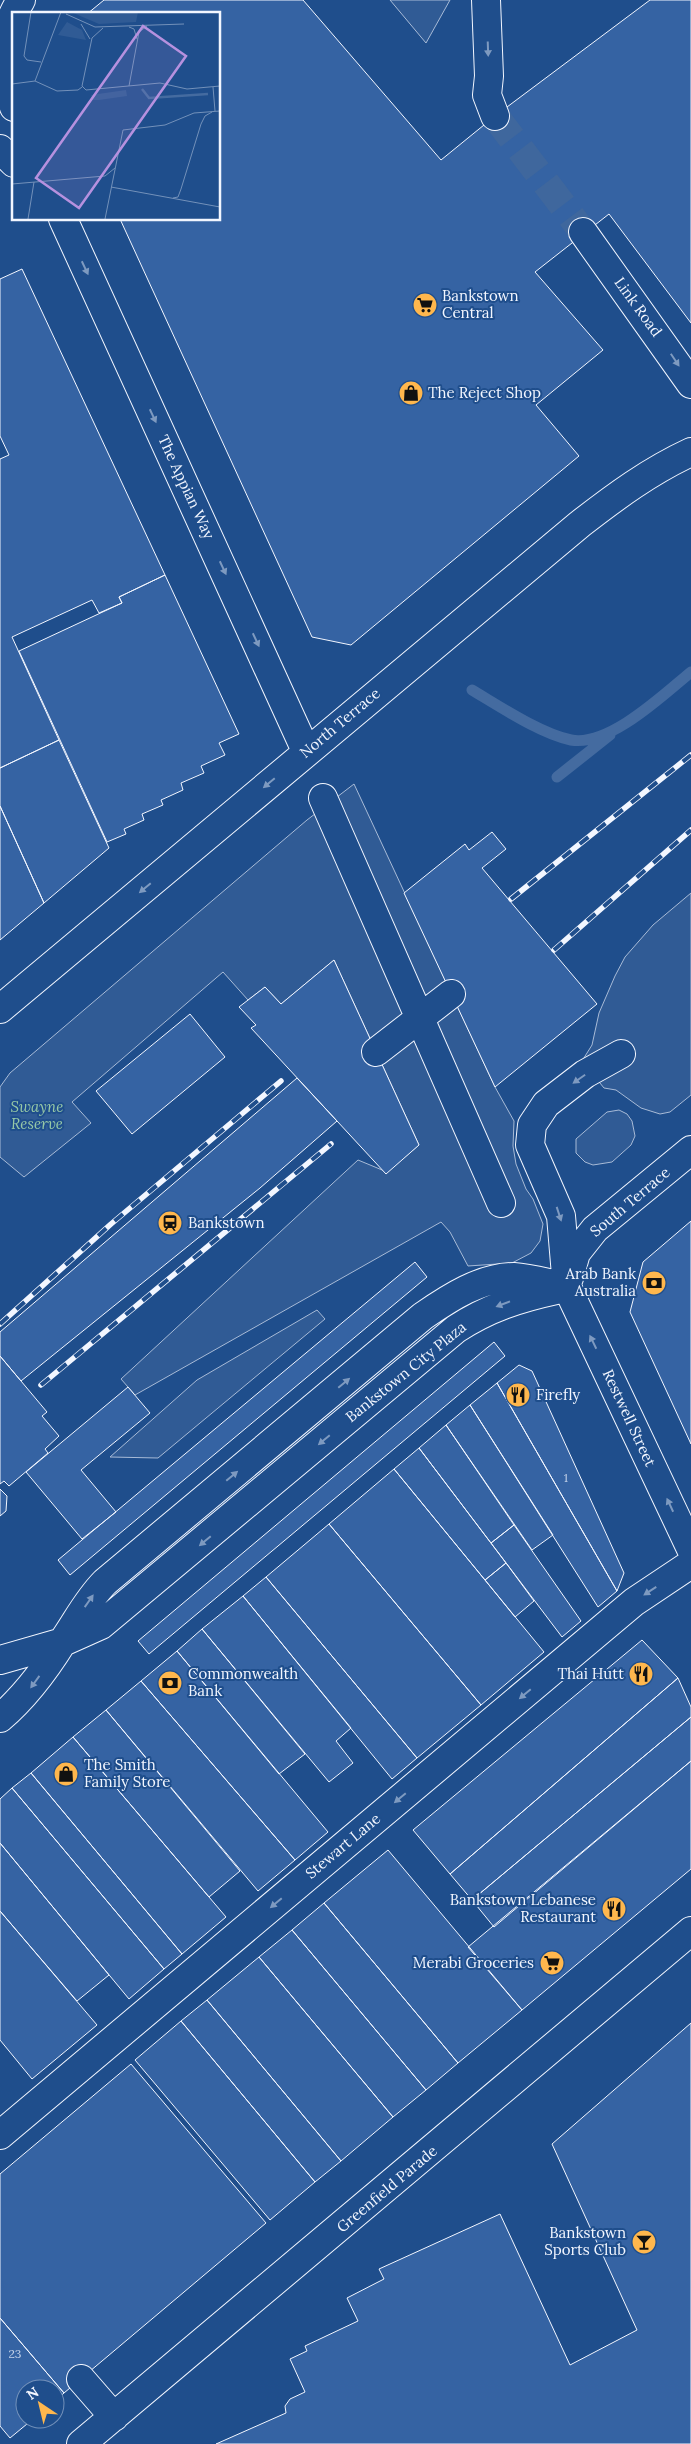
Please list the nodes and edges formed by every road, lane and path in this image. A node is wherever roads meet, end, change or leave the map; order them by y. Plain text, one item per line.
1 (21, 0) edge
2 (486, 0) edge
3 (14, 12) edge
4 (12, 15) edge
5 (12, 101) edge
6 (495, 116) tunnel mouth
7 (0, 149) edge
8 (12, 161) edge
9 (63, 220) edge
10 (582, 232) tunnel mouth
11 (691, 384) edge
12 (691, 452) edge
13 (306, 751) junction
14 (323, 798) dead end
15 (451, 994) dead end
16 (0, 1009) edge
17 (420, 1018) junction
18 (376, 1052) dead end
19 (621, 1054) dead end
20 (691, 1150) edge
21 (501, 1202) dead end
22 (567, 1287) junction
23 (691, 1549) edge
24 (691, 1564) edge
25 (63, 1642) junction
26 (0, 1660) edge
27 (0, 1718) edge
28 (691, 1931) edge
29 (0, 2134) edge
30 (82, 2379) dead end
31 (114, 2417) junction
32 (81, 2444) edge

1 - 3 street
2 -> 6 street
4 - 5 street
7 - 8 street
9 -> 13 street, The Appian Way
10 -> 11 street, Link Road
12 - 13 street, North Terrace
13 -> 16 street, North Terrace
14 - 17 street
15 - 17 street
17 - 18 street
17 - 21 street
19 -> 22 street
20 - 22 street, South Terrace
23 -> 22 street, Restwell Street
22 - 25 street, Bankstown City Plaza
24 -> 29 street, Stewart Lane
25 - 26 street
25 -> 27 street, Bankstown City Plaza
28 - 31 street, Greenfield Parade
30 - 31 street
31 - 32 street, Greenfield Parade

